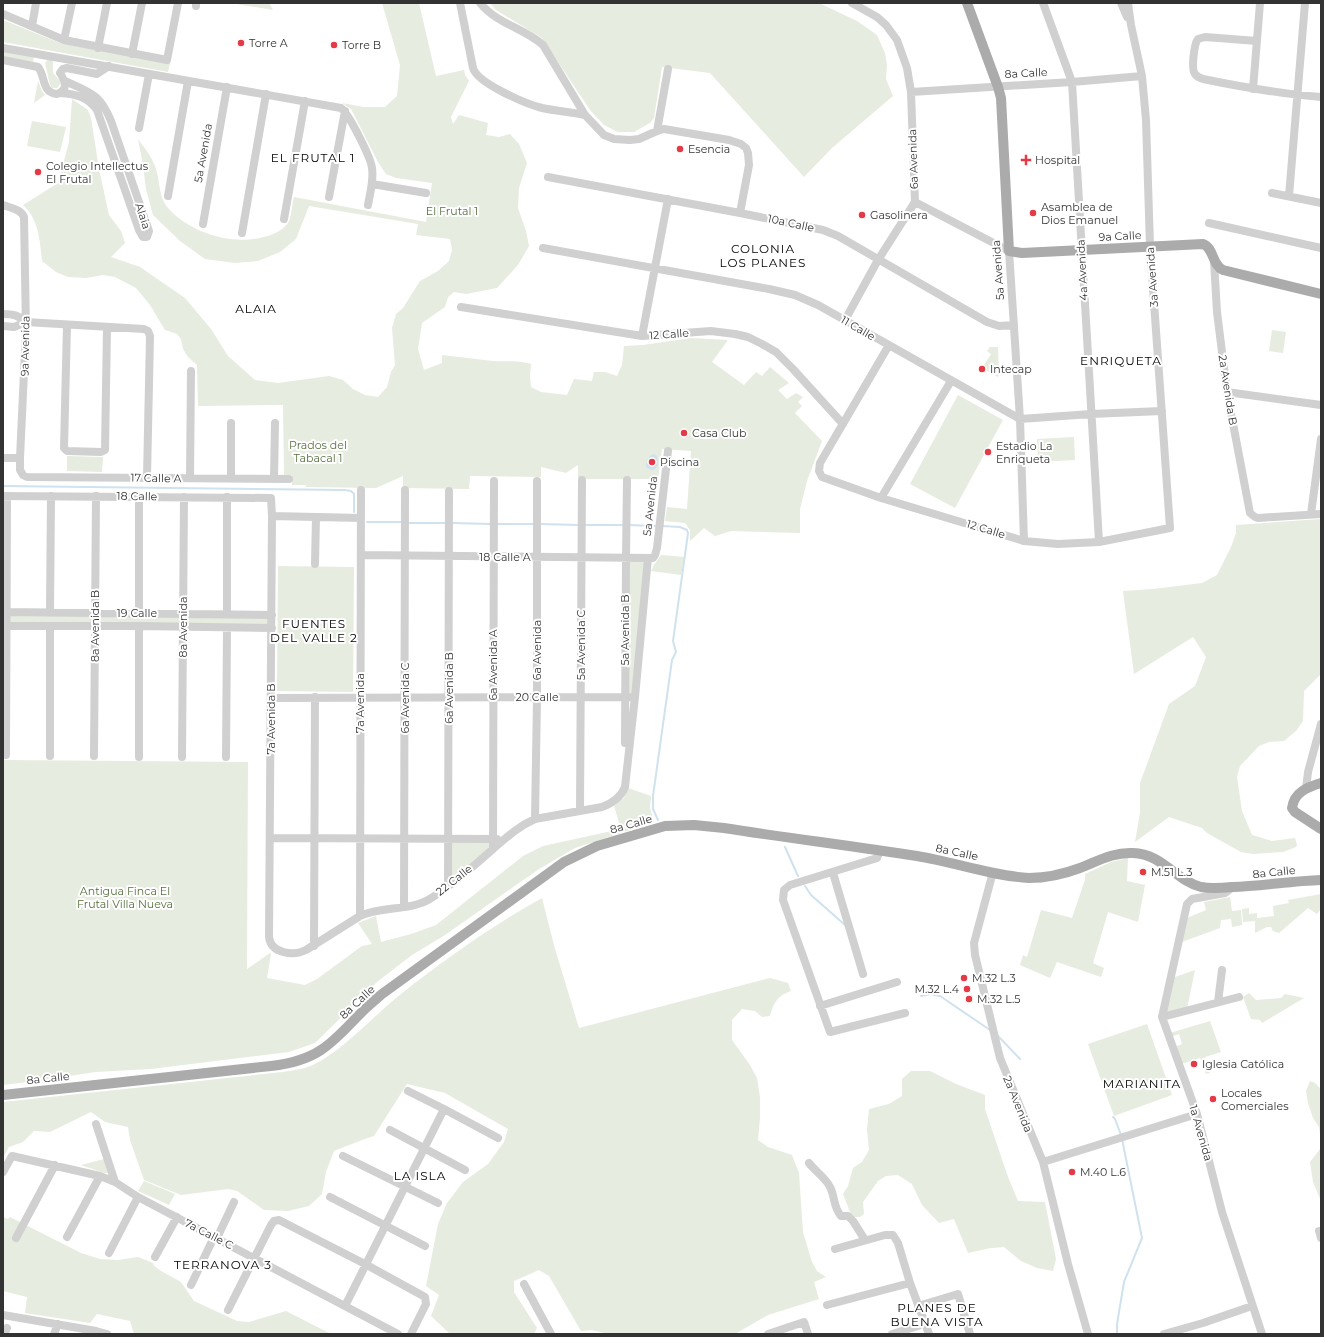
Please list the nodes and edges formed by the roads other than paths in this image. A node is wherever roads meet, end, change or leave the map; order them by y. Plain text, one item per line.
1 (36, 3) edge
2 (72, 3) edge
3 (107, 3) edge
4 (142, 3) edge
5 (178, 3) edge
6 (460, 3) edge
7 (480, 3) edge
8 (852, 3) edge
9 (967, 3) edge
10 (1043, 3) edge
11 (1121, 3) edge
12 (1128, 3) edge
13 (1260, 3) edge
14 (1305, 3) edge
15 (3, 14) edge
16 (1131, 25) junction
17 (32, 26) junction
18 (64, 40) junction
19 (1257, 41) junction
20 (3, 48) edge
21 (98, 48) junction
22 (40, 54) junction
23 (132, 54) junction
24 (54, 57) junction
25 (3, 60) edge
26 (37, 66) junction
27 (109, 66) junction
28 (668, 69) dead end
29 (60, 73) junction
30 (149, 74) junction
31 (1142, 76) junction
32 (188, 80) junction
33 (1072, 82) junction
34 (69, 83) junction
35 (998, 86) junction
36 (227, 87) junction
37 (1253, 89) junction
38 (911, 92) junction
39 (60, 93) junction
40 (266, 94) junction
41 (1298, 95) junction
42 (1321, 97) edge
43 (305, 101) junction
44 (345, 111) junction
45 (585, 115) junction
46 (139, 128) dead end
47 (657, 131) junction
48 (548, 177) dead end
49 (372, 184) junction
50 (426, 193) dead end
51 (1272, 193) dead end
52 (168, 196) dead end
53 (1290, 196) junction
54 (329, 197) dead end
55 (668, 199) junction
56 (915, 202) junction
57 (1321, 204) edge
58 (3, 205) edge
59 (368, 205) dead end
60 (740, 213) junction
61 (284, 219) dead end
62 (1209, 223) dead end
63 (203, 224) dead end
64 (242, 233) dead end
65 (1150, 246) junction
66 (543, 248) dead end
67 (1321, 248) edge
68 (1081, 250) junction
69 (1009, 251) junction
70 (878, 260) junction
71 (1214, 261) junction
72 (655, 267) junction
73 (1321, 294) edge
74 (461, 307) dead end
75 (3, 314) edge
76 (845, 320) junction
77 (26, 322) junction
78 (67, 325) junction
79 (1014, 325) junction
80 (3, 326) edge
81 (107, 327) junction
82 (642, 336) junction
83 (889, 345) junction
84 (191, 371) dead end
85 (951, 381) junction
86 (1227, 392) junction
87 (1321, 405) edge
88 (1162, 411) junction
89 (1091, 414) junction
90 (1020, 420) junction
91 (231, 423) dead end
92 (275, 423) dead end
93 (844, 424) junction
94 (1321, 439) edge
95 (668, 451) dead end
96 (3, 458) edge
97 (20, 458) junction
98 (23, 475) joint
99 (147, 478) junction
100 (190, 478) junction
101 (231, 478) junction
102 (274, 479) junction
103 (289, 479) dead end
104 (494, 480) dead end
105 (582, 480) dead end
106 (627, 480) dead end
107 (537, 481) dead end
108 (361, 490) dead end
109 (405, 490) dead end
110 (449, 491) dead end
111 (5, 496) edge
112 (51, 496) junction
113 (96, 496) junction
114 (140, 496) junction
115 (184, 497) junction
116 (227, 497) junction
117 (271, 498) joint
118 (881, 498) junction
119 (1311, 514) junction
120 (1321, 514) edge
121 (272, 516) junction
122 (316, 517) junction
123 (361, 518) junction
124 (1170, 528) joint
125 (1024, 541) junction
126 (1099, 542) junction
127 (405, 555) junction
128 (361, 556) junction
129 (449, 556) junction
130 (493, 556) junction
131 (537, 557) junction
132 (581, 557) junction
133 (626, 558) junction
134 (648, 558) junction
135 (315, 564) dead end
136 (5, 612) edge
137 (50, 613) junction
138 (95, 613) junction
139 (139, 613) junction
140 (183, 613) junction
141 (227, 614) junction
142 (272, 614) junction
143 (5, 626) edge
144 (50, 626) junction
145 (95, 626) junction
146 (139, 626) junction
147 (183, 627) junction
148 (227, 628) junction
149 (272, 628) junction
150 (315, 697) junction
151 (493, 697) junction
152 (580, 697) junction
153 (625, 697) junction
154 (635, 697) junction
155 (272, 698) junction
156 (360, 698) junction
157 (405, 698) junction
158 (449, 698) junction
159 (537, 698) junction
160 (1321, 724) edge
161 (6, 755) dead end
162 (50, 756) dead end
163 (94, 756) dead end
164 (139, 757) dead end
165 (182, 757) dead end
166 (226, 757) dead end
167 (625, 780) junction
168 (1321, 783) edge
169 (1306, 789) junction
170 (580, 810) junction
171 (536, 819) junction
172 (1321, 829) edge
173 (271, 838) junction
174 (315, 839) junction
175 (360, 839) junction
176 (449, 839) junction
177 (493, 839) junction
178 (504, 839) junction
179 (404, 840) junction
180 (493, 849) junction
181 (880, 851) junction
182 (994, 872) junction
183 (833, 873) junction
184 (1321, 880) edge
185 (448, 885) junction
186 (1233, 887) junction
187 (404, 906) junction
188 (360, 916) junction
189 (270, 940) joint
190 (314, 946) junction
191 (1222, 970) dead end
192 (863, 974) dead end
193 (897, 982) dead end
194 (1239, 997) dead end
195 (1218, 1002) junction
196 (820, 1006) junction
197 (905, 1013) dead end
198 (1162, 1017) junction
199 (408, 1091) dead end
200 (3, 1094) edge
201 (444, 1109) junction
202 (1197, 1114) junction
203 (96, 1124) dead end
204 (390, 1130) dead end
205 (498, 1138) dead end
206 (424, 1148) junction
207 (344, 1156) dead end
208 (1043, 1162) junction
209 (809, 1163) dead end
210 (55, 1165) junction
211 (465, 1170) dead end
212 (3, 1172) edge
213 (100, 1176) junction
214 (115, 1182) junction
215 (405, 1186) junction
216 (138, 1197) junction
217 (330, 1197) dead end
218 (234, 1202) dead end
219 (438, 1203) dead end
220 (177, 1217) junction
221 (385, 1226) junction
222 (67, 1237) dead end
223 (216, 1237) junction
224 (16, 1238) dead end
225 (865, 1240) junction
226 (425, 1246) dead end
227 (835, 1249) dead end
228 (109, 1253) dead end
229 (155, 1257) dead end
230 (255, 1258) junction
231 (365, 1264) junction
232 (910, 1283) junction
233 (524, 1284) dead end
234 (190, 1285) dead end
235 (827, 1305) dead end
236 (344, 1306) junction
237 (918, 1306) junction
238 (1252, 1306) junction
239 (228, 1310) dead end
240 (3, 1315) edge
241 (58, 1324) junction
242 (918, 1326) dead end
243 (54, 1334) edge
244 (107, 1334) edge
245 (398, 1334) edge
246 (411, 1334) edge
247 (551, 1334) edge
248 (768, 1334) edge
249 (808, 1334) edge
250 (892, 1334) edge
251 (929, 1334) edge
252 (970, 1334) edge
253 (1088, 1334) edge
254 (1164, 1334) edge
255 (1262, 1334) edge

1 - 17 street
2 - 18 street
3 - 21 street
4 - 23 street
5 - 23 street
6 - 45 street
7 - 45 street
8 - 38 street, 6a Avenida
9 - 35 main road, 5a Avenida
10 - 33 street, 4a Avenida
11 - 16 street
12 - 16 street, 3a Avenida
13 - 19 street
14 - 41 street
15 - 17 street
16 - 31 street, 3a Avenida
17 - 18 street
18 - 21 street
19 - 37 street
19 - 37 street
20 - 22 street
21 - 23 street
22 - 24 street
22 - 26 street
24 - 27 street
24 - 29 street
25 - 26 street
26 - 39 street
27 - 29 street
27 - 30 street
28 - 47 street
29 - 34 street
30 - 32 street
30 - 46 street
31 - 33 street, 8a Calle
31 - 65 street, 3a Avenida
32 - 36 street
32 - 52 street
33 - 35 street, 8a Calle
33 - 68 street, 4a Avenida
34 - 39 street
34 - 39 street, Alaia
35 - 38 street, 8a Calle
35 - 69 main road, 5a Avenida
36 - 40 street
36 - 63 street, 5a Avenida
37 - 41 street
38 - 56 street, 6a Avenida
40 - 43 street
40 - 64 street
41 - 42 street
41 - 53 street
43 - 44 street
43 - 61 street
44 - 49 street
44 - 54 street
45 - 47 street
47 - 60 street
48 - 55 street, 10a Calle
49 - 50 street
49 - 59 street
51 - 53 street
53 - 57 street
55 - 60 street, 10a Calle
55 - 72 street
56 - 69 street, 9a Calle
56 - 70 street, 6a Avenida
58 - 77 street, 9a Avenida
60 - 70 street, 10a Calle
62 - 67 street
65 - 68 main road, 9a Calle
65 - 71 main road, 9a Calle
65 - 88 street, 3a Avenida
66 - 72 street, 11 Calle
68 - 69 main road, 9a Calle
68 - 89 street, 4a Avenida
69 - 79 street, 5a Avenida
70 - 76 street, 6a Avenida
70 - 79 street, 10a Calle
71 - 73 main road, 9a Calle
71 - 86 street, 2a Avenida B
72 - 76 street, 11 Calle
72 - 82 street
74 - 82 street, 12 Calle
75 - 77 street
76 - 83 street, 11 Calle
77 - 78 street
77 - 80 street
77 - 97 street, 9a Avenida
78 - 81 street
78 - 81 street
79 - 90 street, 5a Avenida
81 - 99 street
82 - 93 street, 12 Calle
83 - 85 street, 11 Calle
83 - 93 street
84 - 100 street
85 - 90 street, 11 Calle
85 - 118 street
86 - 87 street
86 - 119 street, 2a Avenida B
88 - 89 street
88 - 124 street, 3a Avenida
89 - 90 street
89 - 126 street, 4a Avenida
90 - 125 street, 5a Avenida
91 - 101 street
92 - 102 street
93 - 118 street, 12 Calle
94 - 119 street
95 - 134 street, 5a Avenida
96 - 97 street
97 - 98 street, 9a Avenida
98 - 99 street, 17 Calle A
99 - 100 street, 17 Calle A
100 - 101 street, 17 Calle A
101 - 102 street, 17 Calle A
102 - 103 street, 17 Calle A
104 - 130 street, 6a Avenida A
105 - 132 street, 5a Avenida C
106 - 133 street, 5a Avenida B
107 - 131 street, 6a Avenida
108 - 123 street, 7a Avenida
109 - 127 street, 6a Avenida C
110 - 129 street, 6a Avenida B
111 - 112 street, 18 Calle
111 - 136 street
112 - 113 street, 18 Calle
112 - 137 street
113 - 114 street, 18 Calle
113 - 138 street, 8a Avenida B
114 - 115 street, 18 Calle
114 - 139 street
115 - 116 street, 18 Calle
115 - 140 street, 8a Avenida
116 - 117 street, 18 Calle
116 - 141 street
117 - 121 street, 7a Avenida B
118 - 125 street, 12 Calle
119 - 120 street
121 - 122 street
121 - 142 street, 7a Avenida B
122 - 123 street
122 - 135 street
123 - 128 street, 7a Avenida
124 - 126 street, 12 Calle
125 - 126 street, 12 Calle
127 - 128 street, 18 Calle A
127 - 129 street, 18 Calle A
127 - 157 street, 6a Avenida C
128 - 156 street, 7a Avenida
129 - 130 street, 18 Calle A
129 - 158 street, 6a Avenida B
130 - 131 street, 18 Calle A
130 - 151 street, 6a Avenida A
131 - 132 street, 18 Calle A
131 - 159 street, 6a Avenida
132 - 133 street, 18 Calle A
132 - 152 street, 5a Avenida C
133 - 134 street, 18 Calle A
133 - 153 street, 5a Avenida B
134 - 154 street
136 - 137 street, 19 Calle
136 - 143 street
137 - 138 street, 19 Calle
138 - 139 street, 19 Calle
138 - 145 street, 8a Avenida B
139 - 140 street, 19 Calle
140 - 141 street, 19 Calle
140 - 147 street, 8a Avenida
141 - 142 street, 19 Calle
142 - 149 street, 7a Avenida B
143 - 144 street, 19 Calle
143 - 161 street
144 - 145 street, 19 Calle
144 - 162 street
145 - 146 street, 19 Calle
145 - 163 street, 8a Avenida B
146 - 147 street, 19 Calle
146 - 164 street
147 - 148 street, 19 Calle
147 - 165 street, 8a Avenida
148 - 149 street, 19 Calle
148 - 166 street
149 - 155 street, 7a Avenida B
150 - 155 street, 20 Calle
150 - 156 street, 20 Calle
150 - 174 street
151 - 158 street, 20 Calle
151 - 159 street, 20 Calle
151 - 177 street, 6a Avenida A
152 - 153 street, 20 Calle
152 - 159 street, 20 Calle
152 - 170 street, 5a Avenida C
153 - 154 street, 20 Calle
153 - 167 street, 5a Avenida B
154 - 167 street
155 - 173 street, 7a Avenida B
156 - 157 street, 20 Calle
156 - 175 street, 7a Avenida
157 - 158 street, 20 Calle
157 - 179 street, 6a Avenida C
158 - 176 street, 6a Avenida B
159 - 171 street, 6a Avenida
160 - 169 street
167 - 170 street, 22 Calle
168 - 169 main road
169 - 172 main road
170 - 171 street, 22 Calle
171 - 178 street, 22 Calle
173 - 174 street
173 - 189 street, 7a Avenida B
174 - 175 street
174 - 190 street
175 - 179 street
175 - 188 street, 7a Avenida
176 - 177 street
176 - 179 street
176 - 185 street, 6a Avenida B
177 - 178 street
177 - 180 street, 6a Avenida A
178 - 180 street, 22 Calle
179 - 187 street, 6a Avenida C
180 - 185 street, 22 Calle
181 - 182 main road, 8a Calle
181 - 183 street
181 - 200 main road, 8a Calle
182 - 186 main road, 8a Calle
182 - 208 street, 2a Avenida
183 - 192 street
183 - 196 street
184 - 186 main road, 8a Calle
185 - 187 street, 22 Calle
186 - 198 street
187 - 188 street, 22 Calle
188 - 190 street, 22 Calle
189 - 190 street, 22 Calle
191 - 195 street
193 - 196 street
194 - 195 street
195 - 198 street
196 - 197 street
198 - 202 street, 1a Avenida
199 - 201 street
201 - 205 street
201 - 206 street
202 - 208 street
202 - 238 street, 1a Avenida
203 - 214 street
204 - 206 street
206 - 211 street
206 - 215 street
207 - 215 street
208 - 253 street, 2a Avenida
209 - 225 street
210 - 212 street, 7a Calle C
210 - 213 street, 7a Calle C
210 - 224 street
213 - 214 street, 7a Calle C
213 - 222 street
214 - 216 street, 7a Calle C
215 - 219 street
215 - 221 street
216 - 220 street, 7a Calle C
216 - 228 street
217 - 221 street
218 - 223 street
220 - 223 street, 7a Calle C
220 - 229 street
221 - 226 street
221 - 231 street
223 - 230 street, 7a Calle C
223 - 234 street
225 - 227 street
225 - 232 street
230 - 231 street
230 - 236 street, 7a Calle C
230 - 239 street
231 - 236 street
231 - 246 street
232 - 235 street
232 - 237 street
233 - 247 street
236 - 245 street, 7a Calle C
237 - 251 street
237 - 252 street
238 - 254 street
238 - 255 street, 1a Avenida
240 - 241 street
241 - 243 street
241 - 244 street
242 - 250 street
248 - 249 street

